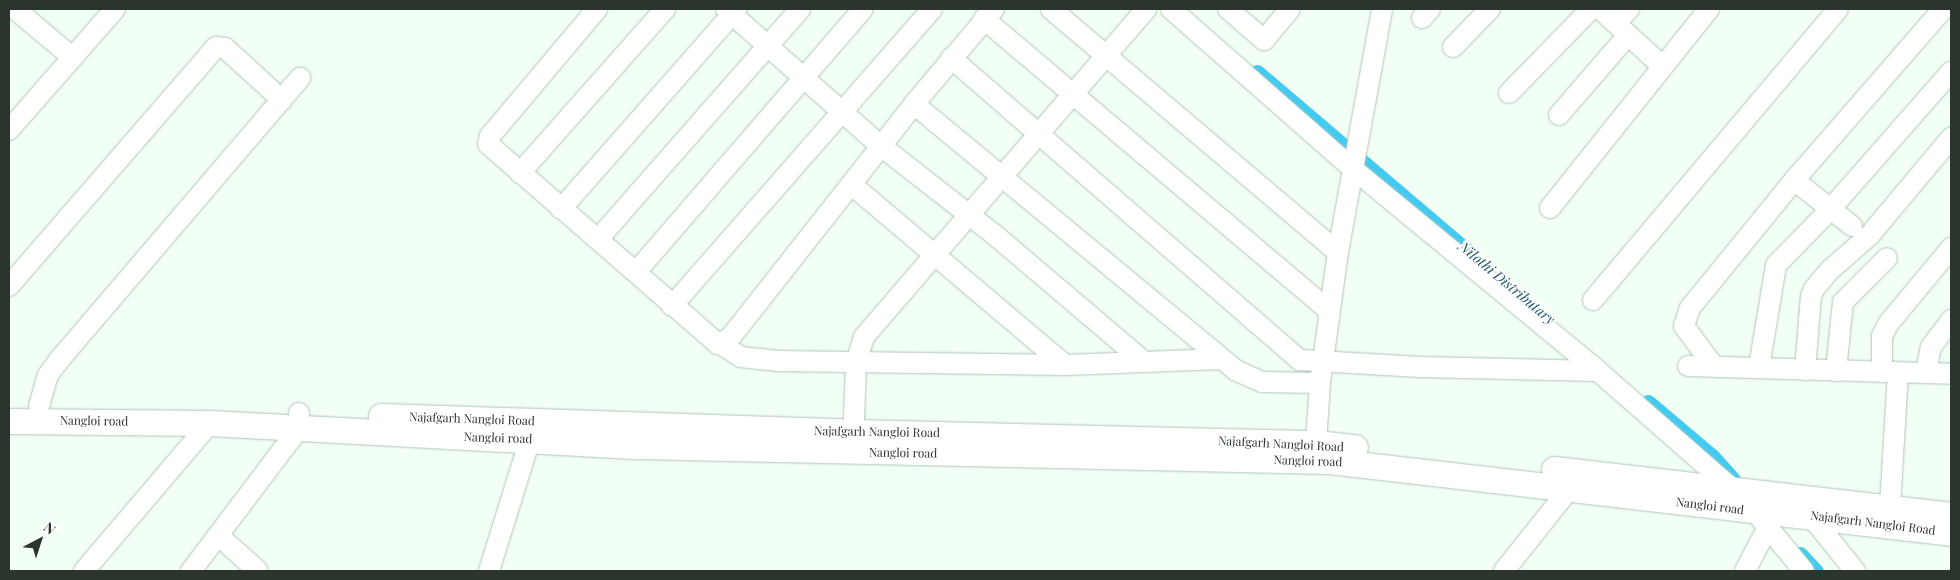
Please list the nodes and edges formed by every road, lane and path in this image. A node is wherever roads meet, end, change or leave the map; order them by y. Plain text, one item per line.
1 (16, 9) edge
2 (115, 9) edge
3 (597, 9) edge
4 (665, 9) edge
5 (800, 9) edge
6 (863, 9) edge
7 (932, 9) edge
8 (1051, 9) edge
9 (1146, 9) edge
10 (1171, 9) edge
11 (1290, 9) edge
12 (1382, 9) edge
13 (1490, 9) edge
14 (1590, 9) edge
15 (1600, 9) edge
16 (1629, 9) edge
17 (1709, 9) edge
18 (1838, 9) edge
19 (1943, 9) edge
20 (1230, 10) edge
21 (732, 11) edge
22 (989, 14) edge
23 (1621, 29) junction
24 (768, 45) junction
25 (1453, 47) dead end
26 (72, 57) junction
27 (1104, 57) junction
28 (951, 58) junction
29 (1662, 66) junction
30 (1951, 72) edge
31 (300, 78) dead end
32 (806, 78) junction
33 (1509, 93) dead end
34 (1071, 95) junction
35 (282, 100) junction
36 (914, 104) junction
37 (841, 112) junction
38 (1559, 115) dead end
39 (9, 130) edge
40 (1038, 133) junction
41 (1951, 138) edge
42 (881, 146) junction
43 (1352, 167) junction
44 (520, 173) junction
45 (1003, 174) junction
46 (1794, 180) junction
47 (852, 184) junction
48 (1550, 208) dead end
49 (561, 209) junction
50 (1830, 209) junction
51 (968, 215) junction
52 (1852, 226) dead end
53 (599, 238) junction
54 (1951, 248) edge
55 (1338, 252) junction
56 (934, 253) junction
57 (1887, 258) dead end
58 (636, 272) junction
59 (9, 286) edge
60 (1592, 300) dead end
61 (672, 306) junction
62 (1330, 311) junction
63 (1951, 320) edge
64 (721, 344) junction
65 (1222, 359) junction
66 (1143, 361) junction
67 (1323, 361) junction
68 (856, 362) junction
69 (1712, 364) junction
70 (1065, 365) junction
71 (1688, 366) dead end
72 (1759, 367) junction
73 (1805, 370) junction
74 (1598, 371) junction
75 (1836, 371) junction
76 (1926, 372) junction
77 (1890, 373) junction
78 (1951, 374) edge
79 (1320, 382) junction
80 (39, 406) junction
81 (9, 407) edge
82 (299, 420) junction
83 (9, 421) edge
84 (210, 423) junction
85 (530, 439) junction
86 (853, 442) junction
87 (1316, 443) junction
88 (1353, 455) junction
89 (1570, 488) junction
90 (1749, 504) junction
91 (1796, 505) junction
92 (1890, 507) junction
93 (1951, 515) edge
94 (1951, 533) edge
95 (219, 536) junction
96 (193, 570) edge
97 (84, 571) edge
98 (258, 571) edge
99 (489, 571) edge
100 (1504, 571) edge
101 (1745, 571) edge
102 (1804, 571) edge
103 (1855, 571) edge

1 - 26 street
2 - 26 street
3 - 44 street
4 - 44 street
5 - 24 street
6 - 32 street
7 - 37 street
8 - 27 street
9 - 27 street
10 - 43 street
11 - 20 street
12 - 43 street
13 - 25 street
14 - 33 street
15 - 23 street
16 - 23 street
17 - 29 street
18 - 60 street
19 - 46 street
21 - 24 street
21 - 49 street
22 - 28 street
22 - 34 street
23 - 29 street
23 - 38 street
24 - 32 street
24 - 53 street
26 - 39 street
27 - 34 street
27 - 55 street
28 - 36 street
28 - 40 street
29 - 48 street
30 - 50 street
31 - 35 street
32 - 37 street
32 - 58 street
34 - 40 street
34 - 62 street
35 - 59 street
35 - 80 street
36 - 42 street
36 - 45 street
37 - 42 street
37 - 61 street
40 - 45 street
40 - 67 street
41 - 73 street
42 - 47 street
42 - 51 street
43 - 55 street
43 - 74 street
44 - 49 street
45 - 51 street
45 - 65 street
46 - 50 street
46 - 69 street
47 - 56 street
47 - 64 street
49 - 53 street
50 - 52 street
50 - 72 street
51 - 56 street
51 - 66 street
53 - 58 street
54 - 77 street
55 - 62 street
56 - 68 street
56 - 70 street
57 - 75 street
58 - 61 street
61 - 64 street
62 - 67 street
63 - 76 street
64 - 68 street
65 - 66 street
65 - 79 street
66 - 70 street
67 - 74 street
67 - 79 street
68 - 70 street
68 - 86 street
69 - 71 street
69 - 72 street
72 - 73 street
73 - 75 street
74 - 90 street
75 - 77 street
76 - 77 street
76 - 78 street
77 - 92 street
79 - 87 street
80 - 81 main road, Najafgarh Nangloi Road
80 - 82 main road, Najafgarh Nangloi Road
82 - 84 main road, Nangloi road
82 - 85 main road, Nangloi road
82 - 86 main road, Najafgarh Nangloi Road
82 - 95 street
83 - 84 main road, Nangloi road
84 - 97 street
85 - 86 main road, Nangloi road
85 - 99 street
86 - 87 main road, Najafgarh Nangloi Road
86 - 88 main road, Nangloi road
87 - 88 main road, Najafgarh Nangloi Road
88 - 89 main road, Nangloi road
88 - 90 main road, Najafgarh Nangloi Road
89 - 90 main road, Nangloi road
89 - 100 street
90 - 91 main road, Nangloi road
90 - 101 street
90 - 102 street
91 - 92 main road, Nangloi road
91 - 94 main road, Najafgarh Nangloi Road
91 - 103 street
92 - 93 main road, Nangloi road
95 - 96 street
95 - 98 street

